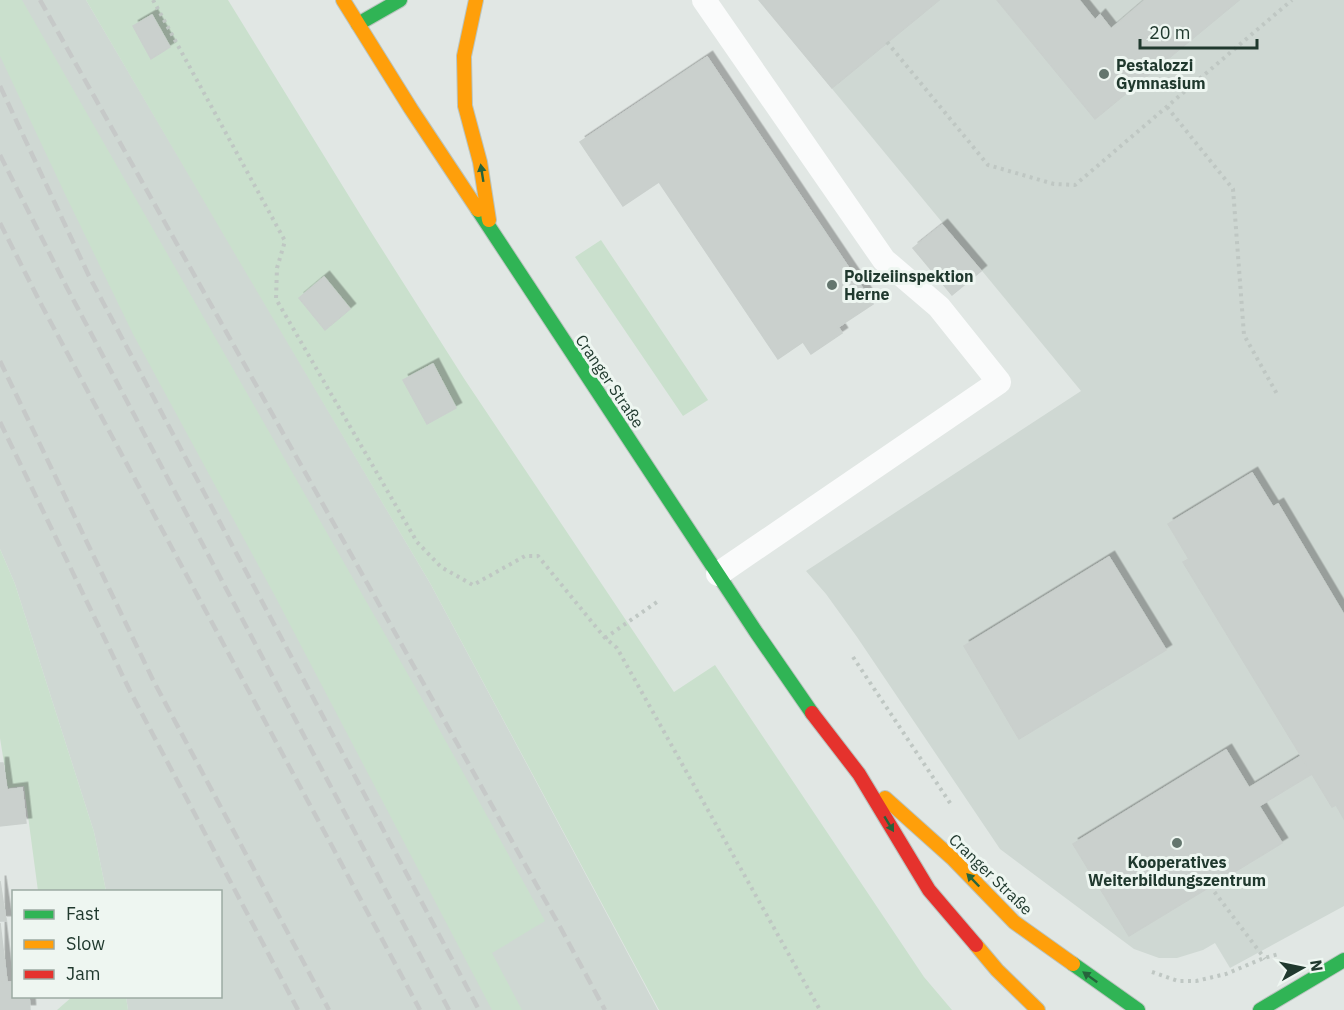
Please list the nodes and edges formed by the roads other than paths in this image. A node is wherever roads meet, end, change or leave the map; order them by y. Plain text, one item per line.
1 (343, 0) edge
2 (400, 0) edge
3 (476, 0) edge
4 (704, 0) edge
5 (358, 24) junction
6 (491, 231) junction
7 (718, 574) junction
8 (859, 774) junction
9 (1344, 960) edge
10 (997, 970) junction
11 (1006, 999) dead end
12 (1038, 1010) edge
13 (1138, 1010) edge
14 (1260, 1010) edge

1 - 5 street, Cranger Straße
2 - 5 street
6 -> 3 street
4 - 7 lane
5 - 6 street, Cranger Straße
6 - 7 street, Cranger Straße
7 - 8 street, Cranger Straße
8 -> 10 street, Cranger Straße
13 -> 8 street, Cranger Straße
9 - 14 street
10 - 11 street
10 - 12 street, Cranger Straße

